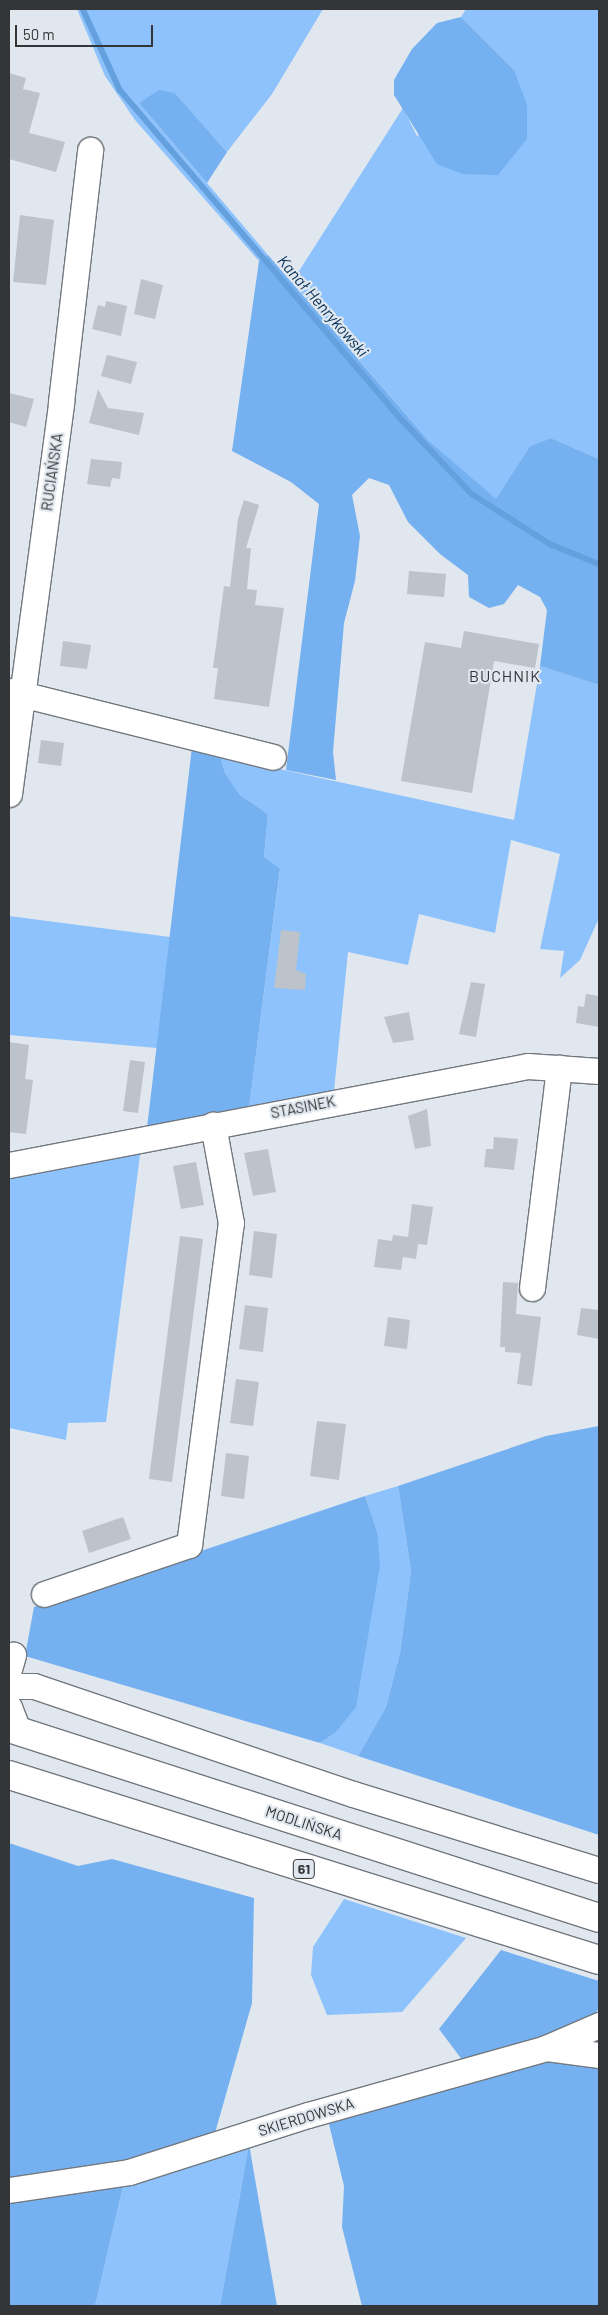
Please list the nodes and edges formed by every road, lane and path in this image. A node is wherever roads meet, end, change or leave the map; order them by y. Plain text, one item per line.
1 (90, 150) dead end
2 (15, 692) edge
3 (273, 757) dead end
4 (9, 794) edge
5 (559, 1068) junction
6 (599, 1071) edge
7 (213, 1125) junction
8 (9, 1165) edge
9 (532, 1288) dead end
10 (44, 1594) dead end
11 (9, 1686) edge
12 (12, 1722) edge
13 (9, 1775) edge
14 (599, 1870) edge
15 (599, 1918) edge
16 (599, 1960) edge
17 (599, 2024) edge
18 (546, 2048) junction
19 (599, 2056) edge
20 (9, 2190) edge

1 - 2 street, RUCIAŃSKA
2 - 3 street
2 - 4 street, RUCIAŃSKA
5 - 6 street, STASINEK
5 - 7 street, STASINEK
5 - 9 street
7 - 8 street, STASINEK
7 - 10 street
11 - 14 street
12 - 15 main road, MODLIŃSKA
13 - 16 main road, 61
17 - 18 street, SKIERDOWSKA
18 - 19 street
18 - 20 street, SKIERDOWSKA

